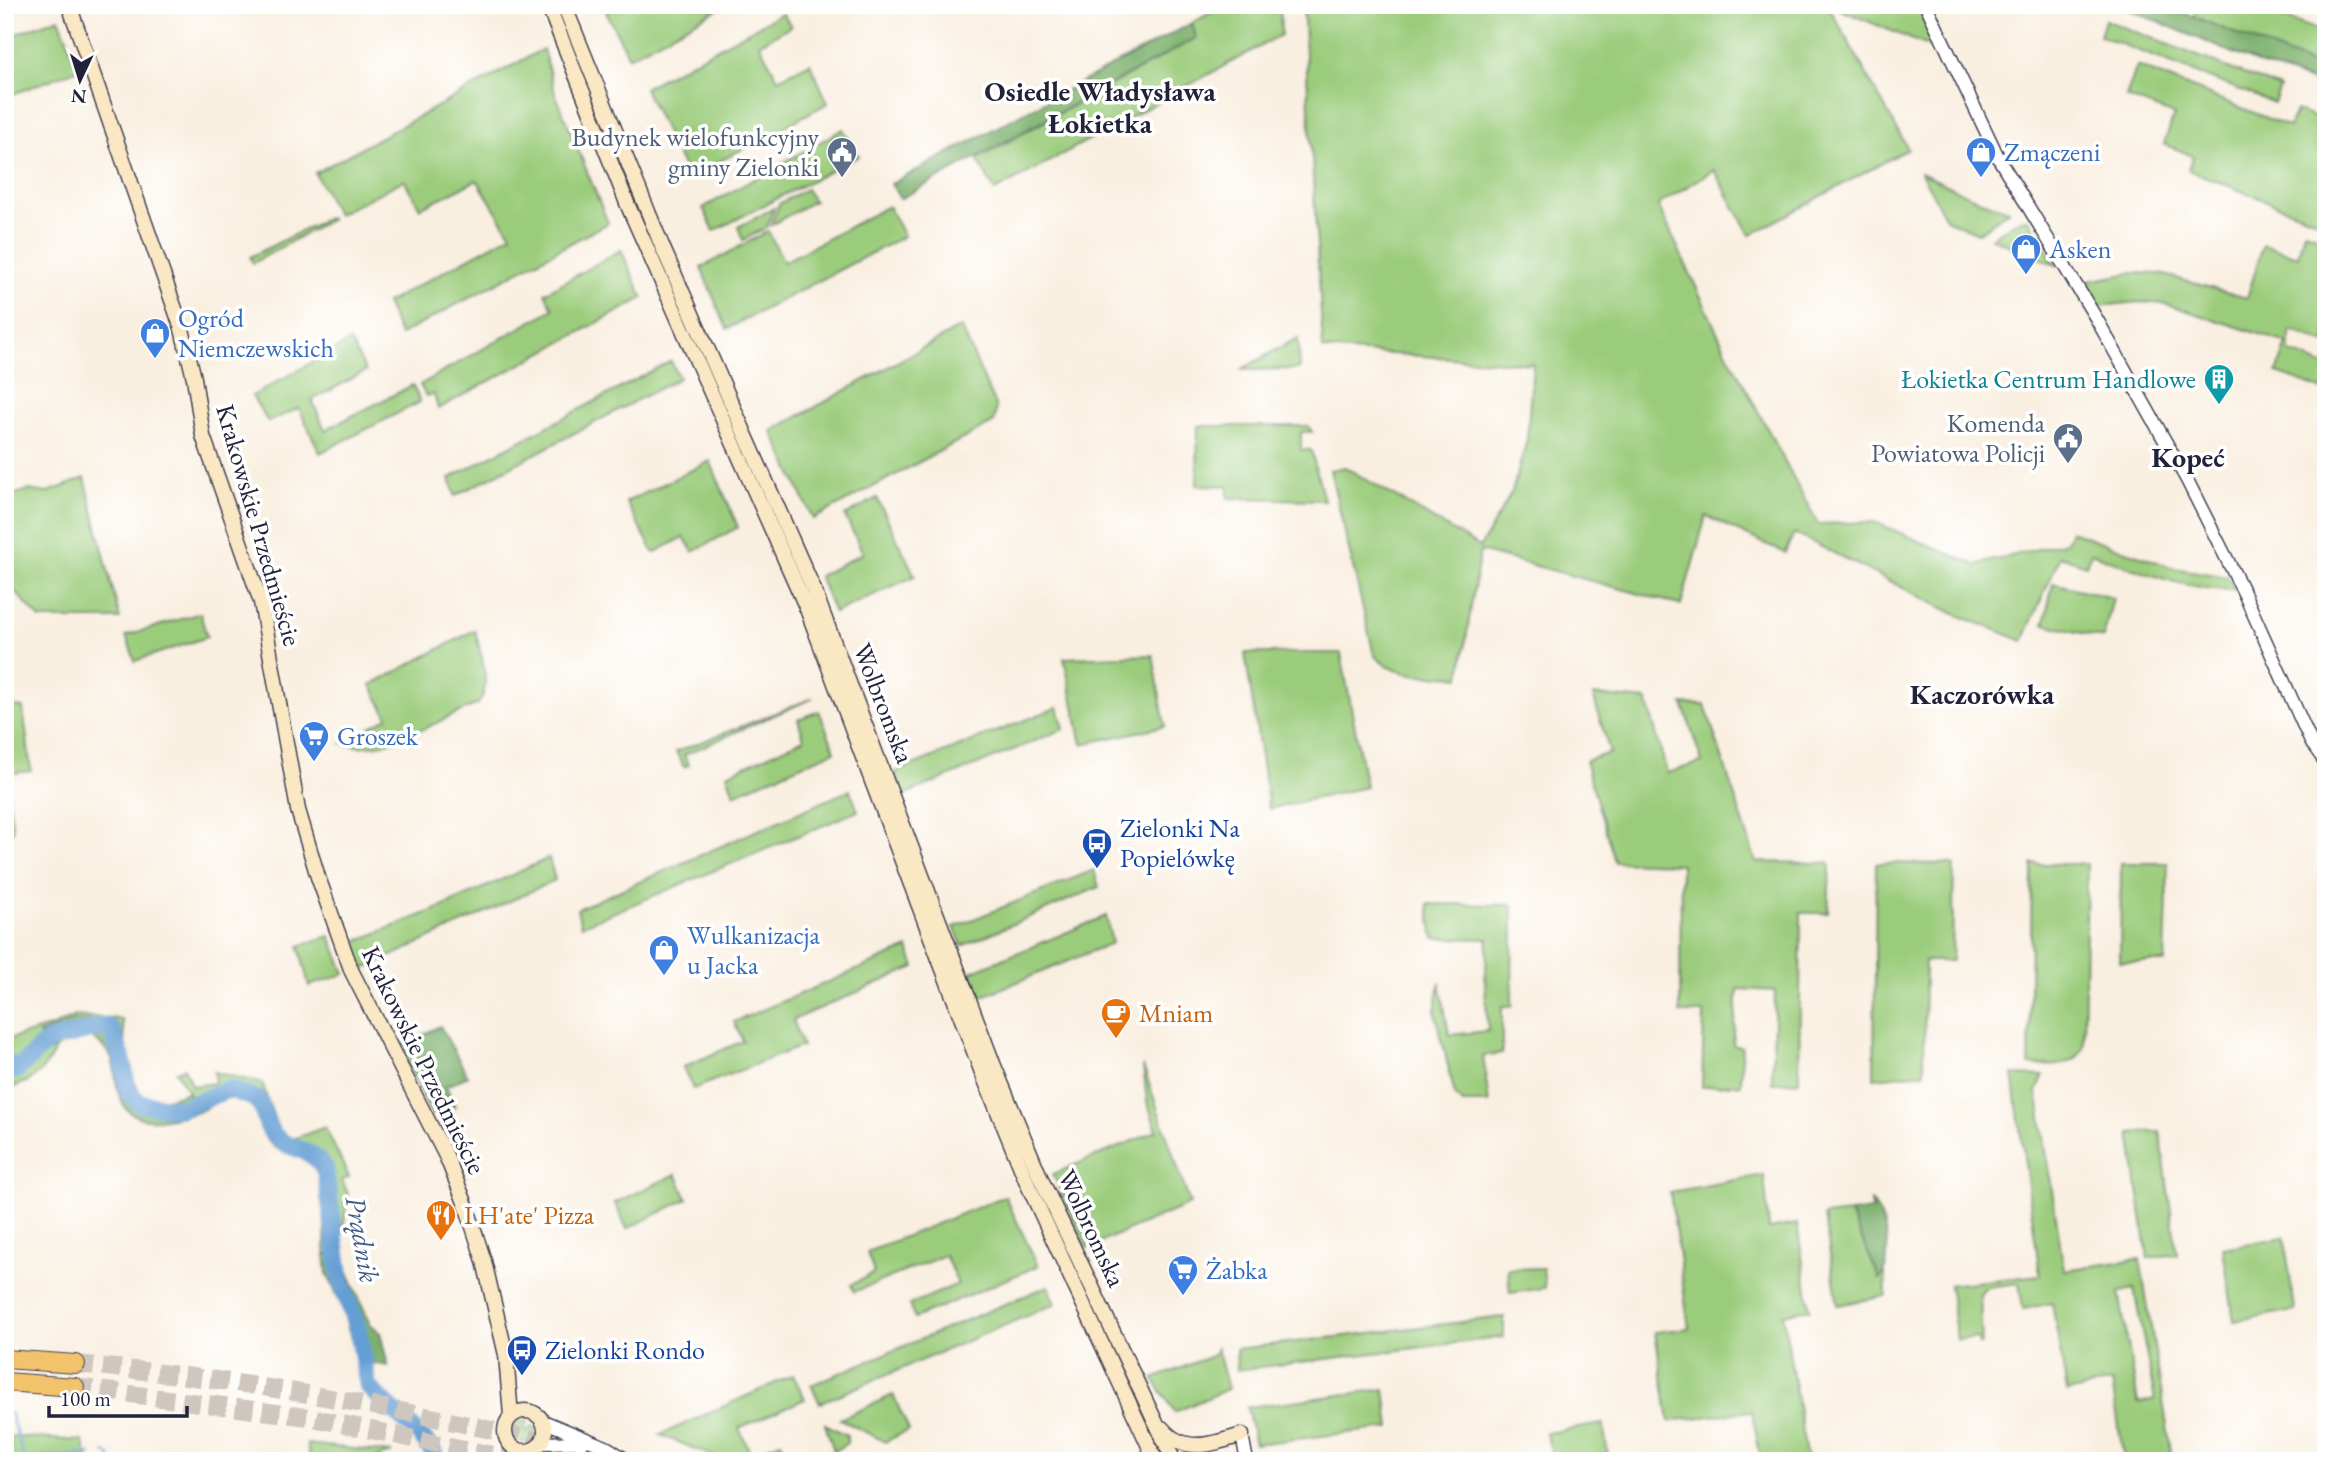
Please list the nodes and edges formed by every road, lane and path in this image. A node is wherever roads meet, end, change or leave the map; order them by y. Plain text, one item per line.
1 (69, 5) edge
2 (548, 5) edge
3 (564, 5) edge
4 (1926, 5) edge
5 (2326, 763) edge
6 (5, 1359) edge
7 (76, 1364) tunnel mouth
8 (509, 1372) junction
9 (5, 1382) edge
10 (75, 1387) tunnel mouth
11 (1130, 1405) junction
12 (530, 1411) junction
13 (511, 1416) junction
14 (1154, 1419) junction
15 (543, 1421) junction
16 (1242, 1435) joint
17 (595, 1442) junction
18 (1213, 1445) junction
19 (541, 1450) edge
20 (524, 1456) edge
21 (628, 1461) edge
22 (1143, 1461) edge
23 (1156, 1461) edge
24 (1174, 1461) edge
25 (1195, 1461) edge
26 (1247, 1461) edge

1 - 8 main road, Krakowskie Przedmieście
2 - 11 main road, Wolbromska
3 - 14 main road, Wolbromska
4 - 5 street
6 - 7 highway
8 - 12 main road, Krakowskie Przedmieście
8 - 13 main road, Krakowskie Przedmieście
9 - 10 highway
11 - 22 main road
11 - 23 main road
12 - 13 main road
12 - 15 main road
13 - 20 main road
14 - 18 main road
14 - 24 main road, Wolbromska
15 - 17 street
15 - 19 main road
16 - 18 main road
16 - 26 street
17 - 19 street
17 - 21 street
18 - 25 main road
19 - 20 main road

